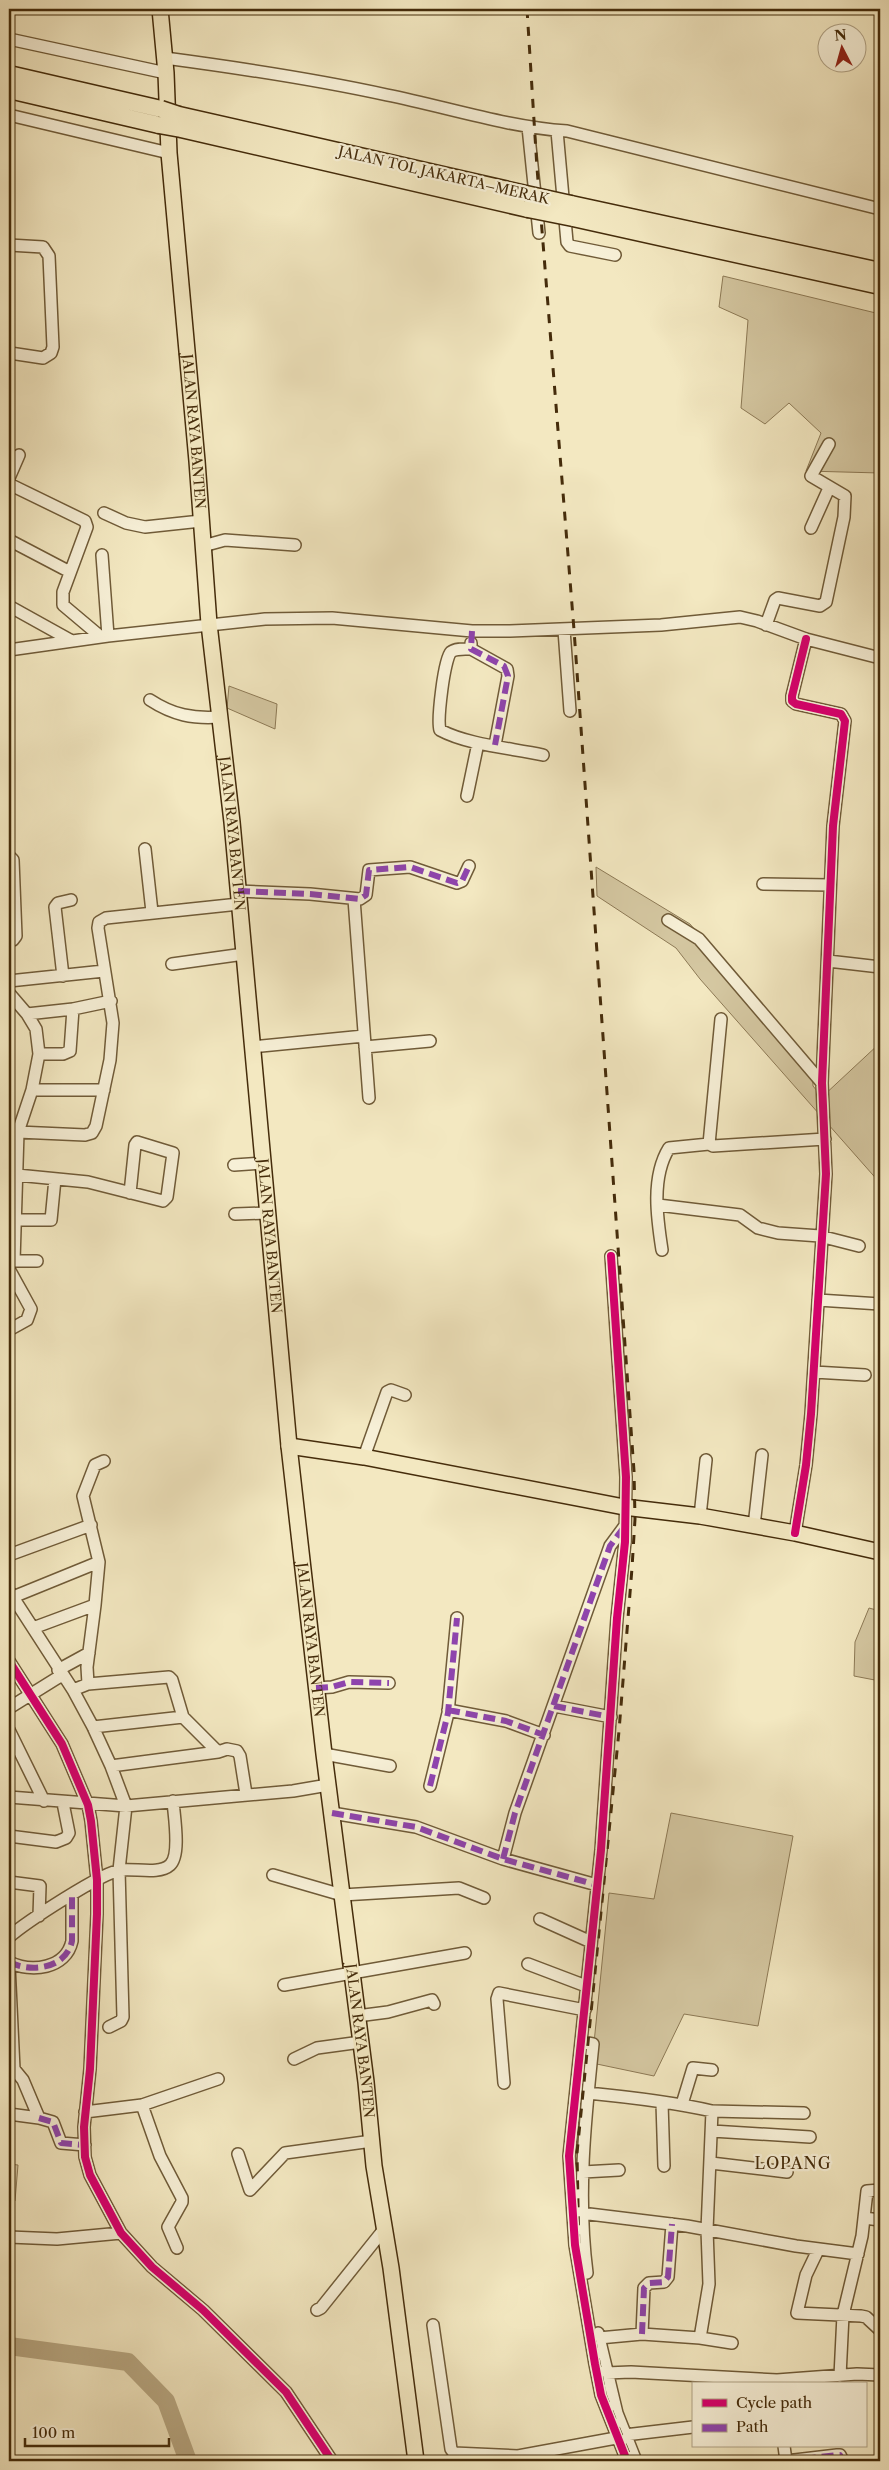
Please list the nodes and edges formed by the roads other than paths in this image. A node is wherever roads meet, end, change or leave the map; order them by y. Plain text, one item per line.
1 (160, 9) edge
2 (9, 39) edge
3 (166, 65) junction
4 (9, 74) edge
5 (9, 90) edge
6 (9, 115) edge
7 (160, 117) junction
8 (528, 127) junction
9 (557, 131) junction
10 (169, 153) junction
11 (880, 209) edge
12 (572, 211) junction
13 (539, 232) dead end
14 (9, 245) edge
15 (616, 255) dead end
16 (880, 271) edge
17 (880, 286) edge
18 (9, 354) edge
19 (829, 444) dead end
20 (19, 455) dead end
21 (9, 478) edge
22 (9, 484) edge
23 (829, 488) junction
24 (104, 513) dead end
25 (201, 522) junction
26 (811, 528) dead end
27 (9, 540) edge
28 (295, 545) dead end
29 (203, 546) junction
30 (102, 555) dead end
31 (70, 572) junction
32 (9, 606) edge
33 (209, 624) junction
34 (766, 624) junction
35 (564, 630) junction
36 (472, 631) junction
37 (104, 637) junction
38 (806, 639) junction
39 (72, 640) junction
40 (471, 649) junction
41 (9, 650) edge
42 (880, 658) edge
43 (150, 700) dead end
44 (570, 710) dead end
45 (220, 717) junction
46 (478, 743) junction
47 (495, 745) junction
48 (543, 755) dead end
49 (467, 796) dead end
50 (146, 849) dead end
51 (9, 856) edge
52 (469, 866) dead end
53 (764, 884) dead end
54 (830, 885) junction
55 (239, 898) junction
56 (354, 899) junction
57 (72, 900) dead end
58 (152, 912) junction
59 (668, 920) dead end
60 (9, 941) edge
61 (244, 954) junction
62 (828, 961) junction
63 (172, 964) dead end
64 (880, 967) edge
65 (104, 971) junction
66 (63, 976) junction
67 (9, 981) edge
68 (9, 993) edge
69 (111, 1001) junction
70 (73, 1009) junction
71 (27, 1014) junction
72 (722, 1019) dead end
73 (430, 1041) dead end
74 (365, 1042) junction
75 (257, 1046) junction
76 (39, 1054) junction
77 (822, 1083) junction
78 (32, 1090) junction
79 (104, 1090) junction
80 (369, 1098) dead end
81 (18, 1132) junction
82 (825, 1138) junction
83 (709, 1144) junction
84 (263, 1163) junction
85 (234, 1165) dead end
86 (17, 1176) junction
87 (55, 1179) junction
88 (130, 1193) junction
89 (658, 1205) junction
90 (14, 1213) edge
91 (267, 1213) junction
92 (235, 1214) dead end
93 (820, 1236) junction
94 (860, 1246) dead end
95 (662, 1250) dead end
96 (611, 1256) dead end
97 (37, 1261) dead end
98 (11, 1263) edge
99 (818, 1300) junction
100 (880, 1304) edge
101 (9, 1330) edge
102 (814, 1372) junction
103 (865, 1375) dead end
104 (404, 1395) dead end
105 (289, 1446) junction
106 (762, 1455) dead end
107 (364, 1457) junction
108 (706, 1460) dead end
109 (104, 1461) dead end
110 (624, 1507) junction
111 (700, 1516) junction
112 (91, 1525) junction
113 (624, 1526) junction
114 (754, 1526) junction
115 (795, 1533) junction
116 (880, 1552) edge
117 (9, 1555) edge
118 (99, 1562) junction
119 (11, 1594) edge
120 (95, 1605) junction
121 (457, 1618) dead end
122 (33, 1628) junction
123 (89, 1654) junction
124 (9, 1661) edge
125 (60, 1672) junction
126 (88, 1684) junction
127 (389, 1684) dead end
128 (316, 1688) junction
129 (72, 1690) junction
130 (31, 1694) junction
131 (554, 1706) junction
132 (9, 1708) edge
133 (448, 1710) junction
134 (183, 1717) junction
135 (611, 1717) junction
136 (93, 1727) junction
137 (9, 1730) edge
138 (544, 1736) junction
139 (9, 1751) edge
140 (21, 1752) junction
141 (218, 1752) junction
142 (324, 1754) junction
143 (111, 1766) junction
144 (390, 1766) dead end
145 (328, 1785) junction
146 (430, 1786) dead end
147 (246, 1794) junction
148 (9, 1797) edge
149 (44, 1801) junction
150 (173, 1801) junction
151 (63, 1803) junction
152 (88, 1805) junction
153 (126, 1806) junction
154 (332, 1813) junction
155 (9, 1836) edge
156 (503, 1859) junction
157 (119, 1870) junction
158 (273, 1875) dead end
159 (97, 1880) junction
160 (9, 1882) edge
161 (597, 1885) junction
162 (72, 1894) junction
163 (342, 1895) junction
164 (484, 1898) dead end
165 (39, 1916) junction
166 (540, 1919) dead end
167 (14, 1926) edge
168 (9, 1937) edge
169 (591, 1942) junction
170 (465, 1953) dead end
171 (9, 1963) edge
172 (528, 1964) dead end
173 (351, 1972) junction
174 (284, 1985) dead end
175 (586, 1986) junction
176 (434, 2004) dead end
177 (585, 2010) junction
178 (10, 2013) edge
179 (358, 2016) junction
180 (109, 2027) dead end
181 (360, 2042) junction
182 (582, 2042) junction
183 (294, 2060) dead end
184 (11, 2069) edge
185 (712, 2070) dead end
186 (218, 2079) dead end
187 (504, 2083) dead end
188 (588, 2093) junction
189 (662, 2103) junction
190 (682, 2104) junction
191 (142, 2105) junction
192 (712, 2111) junction
193 (85, 2112) junction
194 (804, 2113) dead end
195 (9, 2114) edge
196 (39, 2118) junction
197 (712, 2131) junction
198 (810, 2137) dead end
199 (372, 2141) junction
200 (85, 2145) junction
201 (238, 2154) dead end
202 (711, 2163) junction
203 (664, 2166) dead end
204 (619, 2170) dead end
205 (583, 2172) junction
206 (787, 2172) dead end
207 (880, 2190) edge
208 (581, 2213) junction
209 (864, 2218) junction
210 (880, 2220) edge
211 (672, 2224) junction
212 (386, 2228) junction
213 (707, 2230) junction
214 (120, 2233) junction
215 (9, 2236) edge
216 (177, 2248) dead end
217 (818, 2250) junction
218 (858, 2254) junction
219 (317, 2310) dead end
220 (843, 2315) junction
221 (433, 2325) dead end
222 (880, 2330) edge
223 (642, 2334) junction
224 (599, 2338) junction
225 (700, 2338) junction
226 (732, 2343) dead end
227 (606, 2373) junction
228 (880, 2375) edge
229 (840, 2376) junction
230 (778, 2382) edge
231 (692, 2427) edge
232 (620, 2436) junction
233 (784, 2448) edge
234 (331, 2461) edge
235 (416, 2461) edge
236 (627, 2461) edge
237 (636, 2461) edge
238 (786, 2461) edge
239 (843, 2461) edge

1 - 3 main road, JALAN RAYA BANTEN
2 - 3 street
3 - 8 street
3 - 10 main road, JALAN RAYA BANTEN
4 - 7 highway, JALAN TOL JAKARTA–MERAK
5 - 7 highway, JALAN TOL JAKARTA–MERAK
6 - 10 street
7 - 12 highway, JALAN TOL JAKARTA–MERAK, bridge
8 - 9 street
8 - 13 street
9 - 11 street
9 - 15 street
10 - 25 main road, JALAN RAYA BANTEN
12 - 16 highway, JALAN TOL JAKARTA–MERAK
12 - 17 highway, JALAN TOL JAKARTA–MERAK
14 - 18 street
19 - 23 street
20 - 21 street
22 - 31 street
23 - 26 street
23 - 34 street
24 - 25 street
25 - 29 main road, JALAN RAYA BANTEN
27 - 31 street
28 - 29 street
29 - 33 main road, JALAN RAYA BANTEN
30 - 37 street
31 - 37 street
32 - 39 street
33 - 36 street
33 - 37 street
33 - 45 main road, JALAN RAYA BANTEN
34 - 35 street
34 - 38 street
35 - 36 street
35 - 44 street
36 - 40 street
37 - 39 street
38 - 42 street
38 - 54 street
39 - 41 street
40 - 46 street
40 - 47 street
43 - 45 street
45 - 55 main road, JALAN RAYA BANTEN
46 - 47 street
46 - 49 street
47 - 48 street
50 - 58 street
51 - 60 street
52 - 56 street
53 - 54 street
54 - 62 street
55 - 56 street
55 - 58 street
55 - 61 main road, JALAN RAYA BANTEN
56 - 74 street
57 - 66 street
58 - 65 street
59 - 77 street
61 - 63 street
61 - 75 main road, JALAN RAYA BANTEN
62 - 64 street
62 - 77 street
65 - 66 street
65 - 69 street
66 - 67 street
68 - 71 street
69 - 70 street
69 - 79 street
70 - 71 street
70 - 76 street
71 - 76 street
72 - 83 street
73 - 74 street
74 - 75 street
74 - 80 street
75 - 84 main road, JALAN RAYA BANTEN
76 - 78 street
77 - 82 street
78 - 79 street
78 - 81 street
79 - 81 street
81 - 86 street
82 - 83 street
82 - 93 street
83 - 89 street
84 - 85 street
84 - 91 main road, JALAN RAYA BANTEN
86 - 87 street
86 - 90 street
87 - 88 street
87 - 90 street
88 - 88 street
89 - 93 street
89 - 95 street
90 - 98 street
91 - 92 street
91 - 105 main road, JALAN RAYA BANTEN
93 - 94 street
93 - 99 street
96 - 110 street
97 - 98 street
98 - 101 street
99 - 100 street
99 - 102 street
102 - 103 street
102 - 115 street
104 - 107 street
105 - 107 main road
105 - 128 main road, JALAN RAYA BANTEN
106 - 114 street
107 - 110 main road
108 - 111 street
109 - 112 street
110 - 111 main road
110 - 113 street
111 - 114 main road
112 - 117 street
112 - 118 street
113 - 131 street
113 - 135 street
114 - 115 main road
115 - 116 main road
118 - 119 street
118 - 120 street
119 - 122 street
120 - 122 street
120 - 123 street
121 - 133 street
122 - 125 street
123 - 125 street
123 - 126 street
124 - 130 street
125 - 129 street
125 - 130 street
126 - 129 street
126 - 134 street
127 - 128 street
128 - 142 main road, JALAN RAYA BANTEN
129 - 136 street
130 - 132 street
130 - 152 street
131 - 135 street
131 - 138 street
133 - 138 street
133 - 146 street
134 - 136 street
134 - 141 street
135 - 161 street
136 - 143 street
137 - 140 street
138 - 156 street
139 - 140 street
140 - 149 street
141 - 143 street
141 - 147 street
142 - 144 street
142 - 145 main road, JALAN RAYA BANTEN
143 - 153 street
145 - 147 street
145 - 154 main road, JALAN RAYA BANTEN
147 - 150 street
148 - 149 street
149 - 151 street
150 - 153 street
150 - 157 street
151 - 152 street
151 - 155 street
152 - 153 street
152 - 159 street
153 - 157 street
154 - 156 street
154 - 163 main road, JALAN RAYA BANTEN
156 - 161 street
157 - 159 street
157 - 180 street
158 - 163 street
159 - 162 street
159 - 193 street
160 - 165 street
161 - 169 street
162 - 165 street
162 - 171 street
163 - 164 street
163 - 173 main road, JALAN RAYA BANTEN
165 - 167 street
166 - 169 street
167 - 168 street
169 - 175 street
170 - 173 street
171 - 178 street
172 - 175 street
173 - 174 street
173 - 179 main road, JALAN RAYA BANTEN
175 - 177 street
176 - 179 street
177 - 182 street
177 - 187 street
178 - 184 street
179 - 181 main road, JALAN RAYA BANTEN
181 - 183 street
181 - 199 main road, JALAN RAYA BANTEN
182 - 188 street
182 - 232 street
184 - 196 street
185 - 190 street
186 - 191 street
188 - 189 street
188 - 205 street
189 - 190 street
189 - 203 street
190 - 192 street
191 - 193 street
191 - 216 street
192 - 194 street
192 - 197 street
193 - 200 street
195 - 196 street
196 - 200 street
197 - 198 street
197 - 202 street
199 - 201 street
199 - 212 main road, JALAN RAYA BANTEN
200 - 214 street
202 - 206 street
202 - 213 street
204 - 205 street
205 - 208 street
207 - 209 street
208 - 211 street
208 - 224 street
209 - 210 street
209 - 218 street
211 - 213 street
211 - 223 street
212 - 219 street
212 - 235 main road, JALAN RAYA BANTEN
213 - 217 street
213 - 225 street
214 - 215 street
214 - 234 street
217 - 218 street
217 - 220 street
218 - 220 street
220 - 222 street
220 - 229 street
221 - 232 street
223 - 224 street
223 - 225 street
224 - 227 street
225 - 226 street
227 - 230 street
227 - 232 street
228 - 229 street
229 - 230 street
231 - 232 street
232 - 236 street
232 - 237 street
233 - 238 street
238 - 239 street

